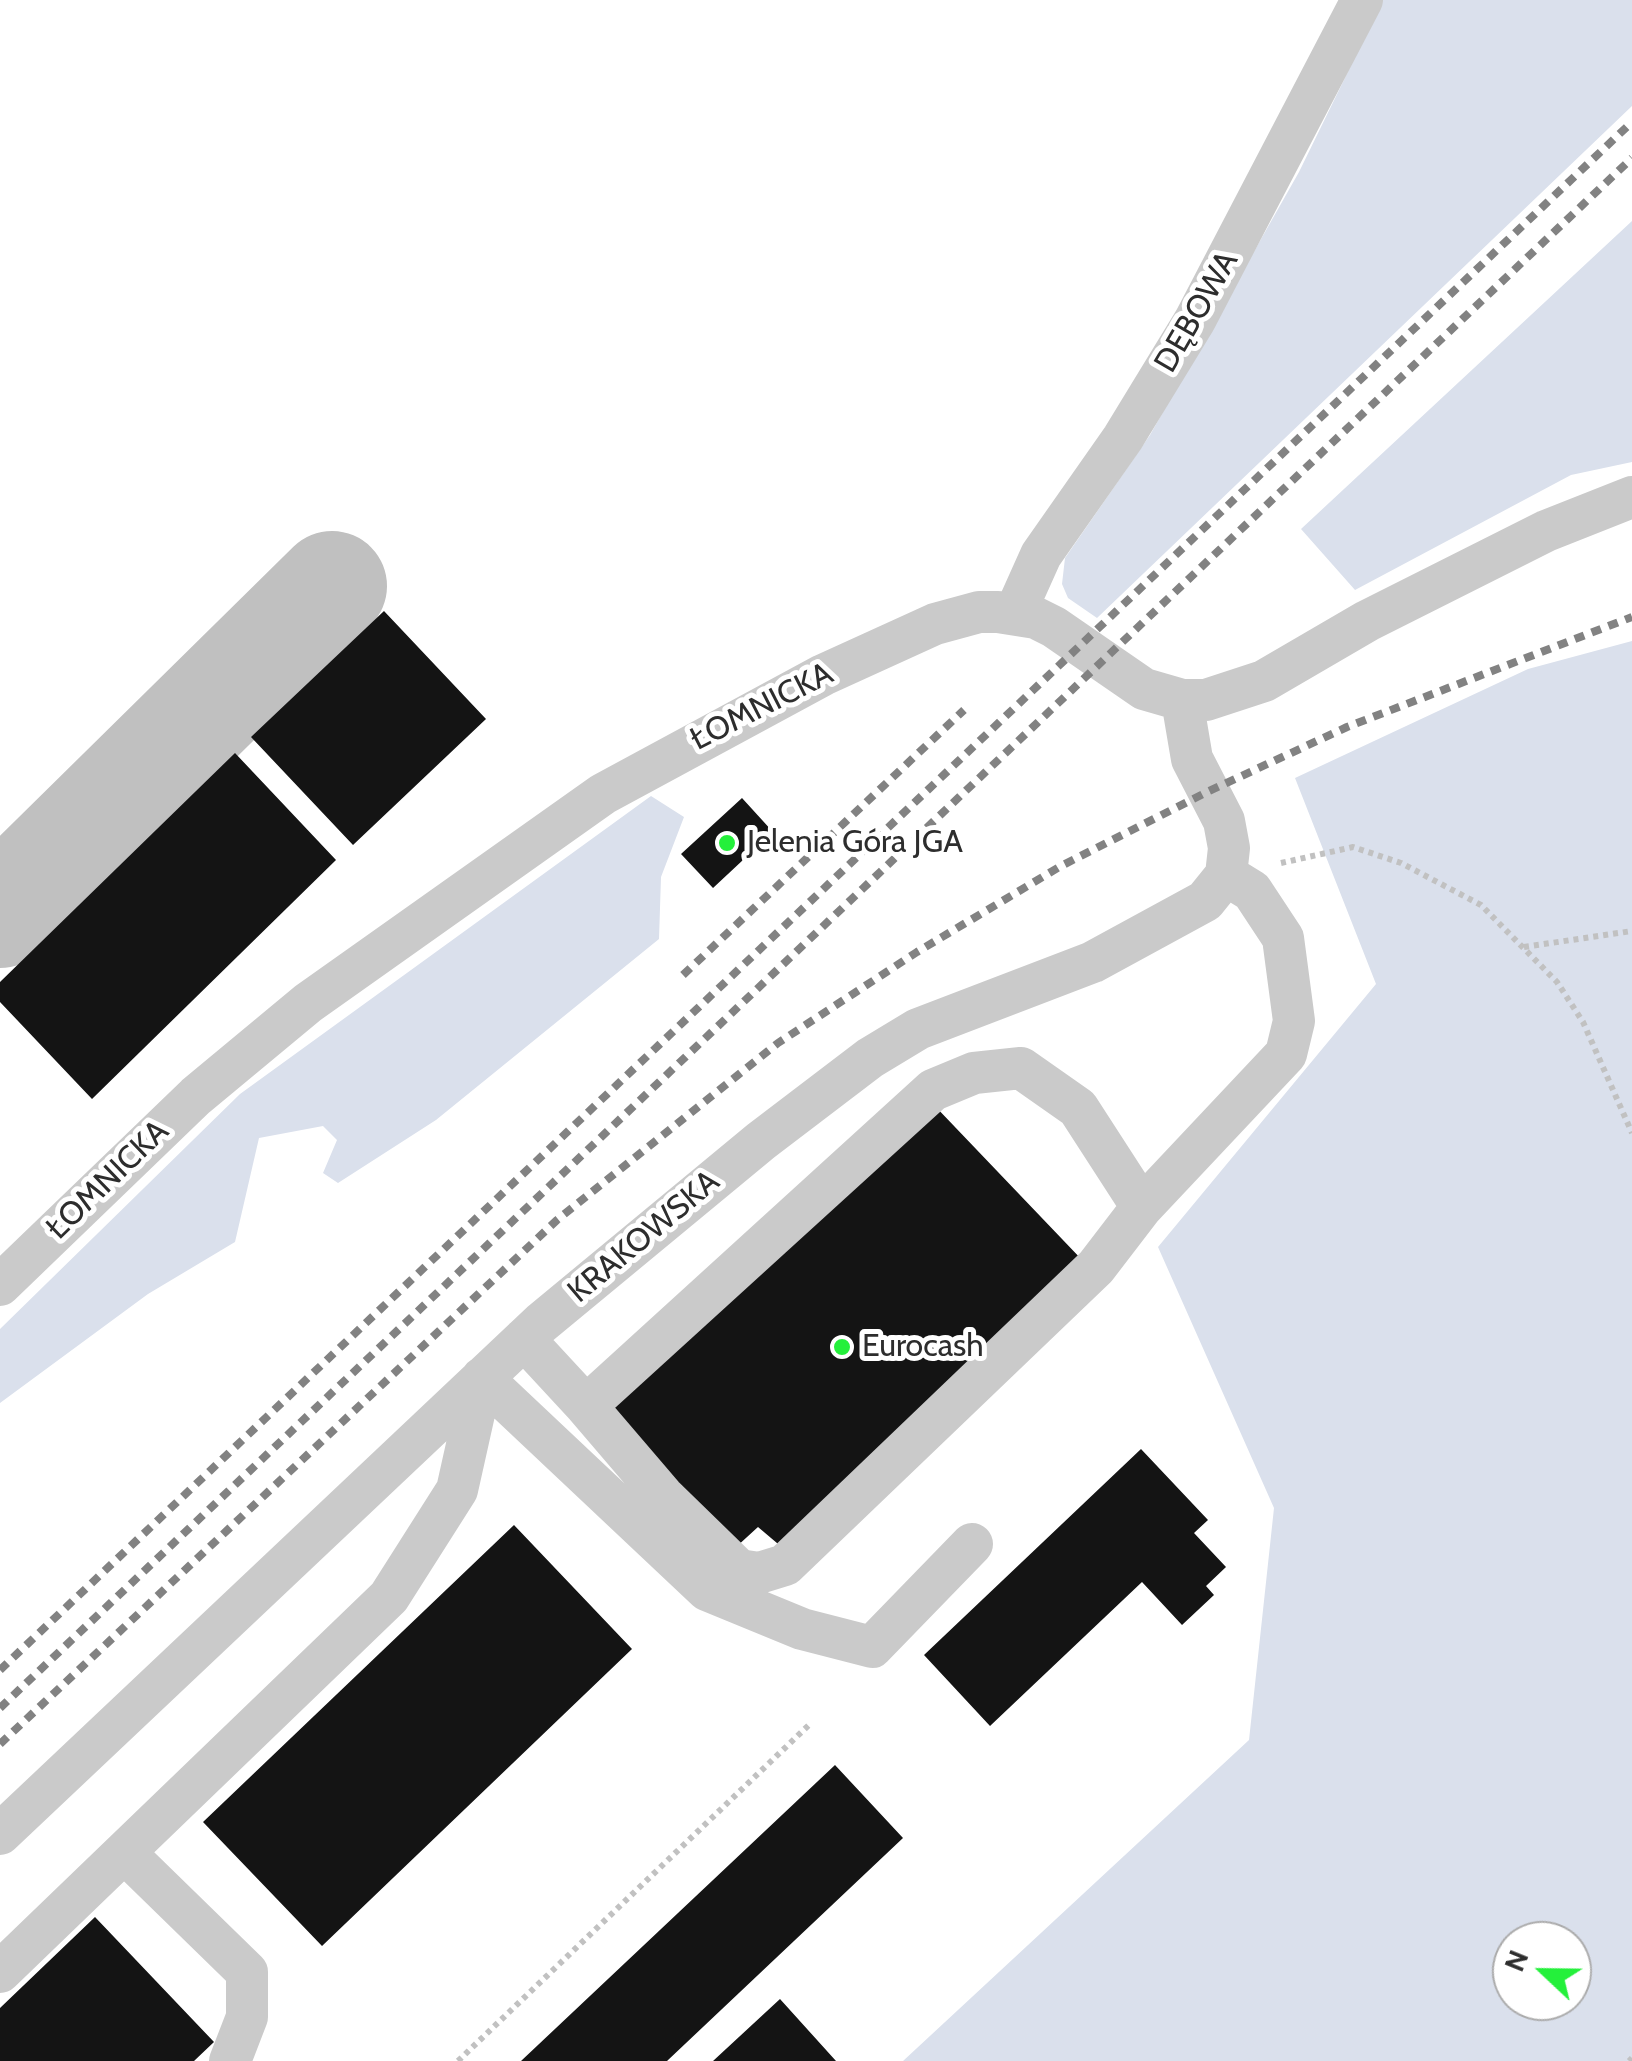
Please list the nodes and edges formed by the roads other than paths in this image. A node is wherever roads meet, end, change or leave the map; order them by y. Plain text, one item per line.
1 (1362, 0) edge
2 (1632, 498) edge
3 (1015, 613) junction
4 (1182, 700) junction
5 (1226, 875) junction
6 (1142, 1207) junction
7 (0, 1286) edge
8 (524, 1338) junction
9 (482, 1378) junction
10 (586, 1406) junction
11 (972, 1544) dead end
12 (0, 1834) edge
13 (126, 1854) junction
14 (0, 1972) edge
15 (230, 2061) edge

1 - 3 street, DĘBOWA
2 - 4 street, ŁOMNICKA
3 - 4 street, ŁOMNICKA
3 - 7 street, ŁOMNICKA
4 - 5 street
5 - 6 street
5 - 8 street, KRAKOWSKA
6 - 10 street
6 - 10 street
8 - 9 street, KRAKOWSKA
8 - 10 street
9 - 11 street
9 - 12 street, KRAKOWSKA
9 - 13 street
13 - 14 street
13 - 15 street

